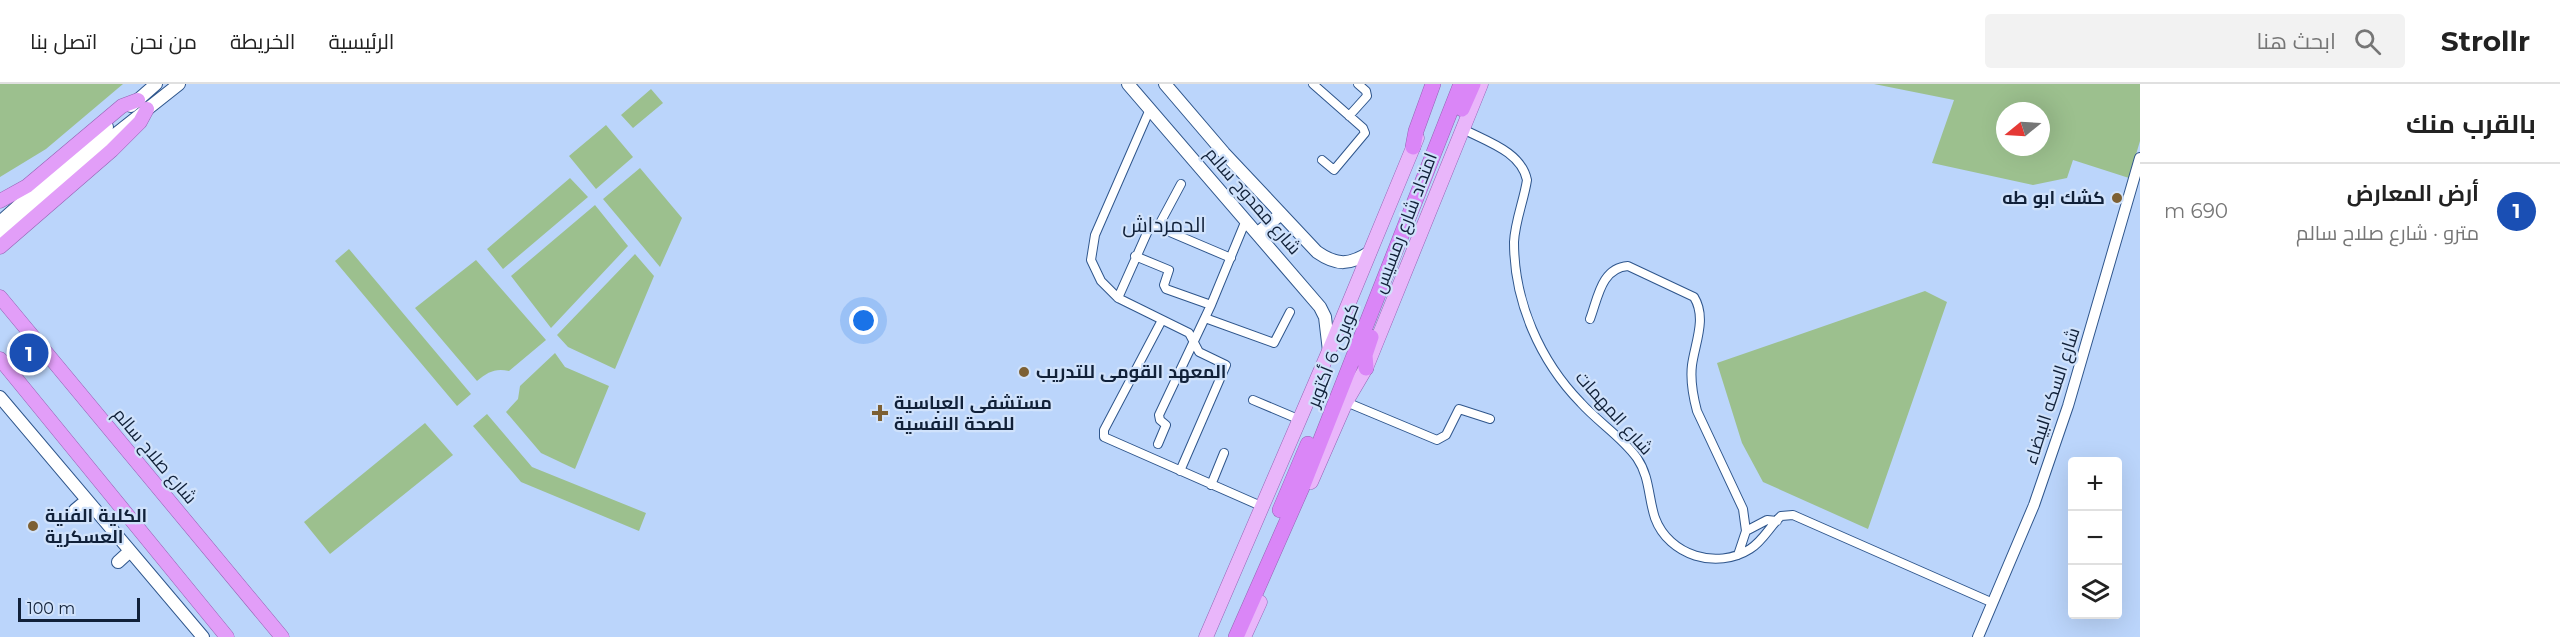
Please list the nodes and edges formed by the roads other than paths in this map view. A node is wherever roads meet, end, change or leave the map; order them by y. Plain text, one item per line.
1 (156, 84) edge
2 (180, 84) edge
3 (1128, 84) edge
4 (1165, 84) edge
5 (1313, 84) edge
6 (1358, 84) edge
7 (1433, 84) edge
8 (1439, 84) edge
9 (1450, 84) edge
10 (1461, 84) edge
11 (1473, 84) edge
12 (1480, 84) edge
13 (143, 105) junction
14 (1150, 110) junction
15 (1349, 116) junction
16 (1461, 128) junction
17 (1413, 147) junction
18 (2140, 158) edge
19 (1322, 160) dead end
20 (67, 168) junction
21 (1180, 184) dead end
22 (2136, 184) edge
23 (27, 186) junction
24 (0, 201) edge
25 (0, 211) edge
26 (1281, 214) junction
27 (1246, 220) junction
28 (0, 222) edge
29 (1159, 225) junction
30 (1258, 233) junction
31 (1, 241) edge
32 (1371, 252) junction
33 (1135, 256) junction
34 (1231, 258) junction
35 (0, 297) edge
36 (1118, 298) junction
37 (1211, 305) junction
38 (1290, 312) dead end
39 (1205, 318) junction
40 (1590, 319) dead end
41 (1162, 320) junction
42 (1194, 340) junction
43 (1329, 351) junction
44 (0, 359) edge
45 (1366, 368) junction
46 (0, 397) edge
47 (1253, 400) dead end
48 (1346, 402) junction
49 (1298, 419) junction
50 (1490, 419) dead end
51 (1158, 444) dead end
52 (1224, 453) dead end
53 (1180, 471) junction
54 (1211, 485) junction
55 (87, 500) junction
56 (1261, 506) junction
57 (75, 510) dead end
58 (1777, 520) junction
59 (1746, 531) junction
60 (130, 551) junction
61 (1738, 555) junction
62 (118, 562) dead end
63 (1993, 603) junction
64 (203, 637) edge
65 (227, 637) edge
66 (282, 637) edge
67 (1206, 637) edge
68 (1225, 637) edge
69 (1236, 637) edge
70 (1244, 637) edge
71 (1977, 637) edge

1 - 13 main road
2 - 13 main road
3 - 14 main road, شارع ممدوح سالم
4 - 26 main road, شارع ممدوح سالم
5 - 15 street
6 - 15 street
7 - 17 highway
8 - 17 main road, امتداد شارع رمسيس
9 - 68 highway, كوبرى 6 أكتوبر
10 - 69 highway, كوبرى 6 أكتوبر
11 - 45 highway
12 - 16 main road, امتداد شارع رمسيس
13 - 20 main road
13 - 23 highway
13 - 31 highway
14 - 27 main road, شارع ممدوح سالم
14 - 36 street
15 - 19 street
16 - 45 main road, امتداد شارع رمسيس
16 - 61 street, شارع المهمات
17 - 32 main road, امتداد شارع رمسيس
18 - 22 street, شارع السكه البيضاء
20 - 28 main road
20 - 31 main road
21 - 29 street
22 - 63 street, شارع السكه البيضاء
23 - 24 highway
23 - 25 highway
26 - 30 main road
26 - 32 main road, شارع ممدوح سالم
27 - 30 main road, شارع ممدوح سالم
27 - 34 street
29 - 33 street
29 - 34 street
30 - 43 main road, شارع ممدوح سالم
32 - 43 main road, امتداد شارع رمسيس
33 - 36 street
33 - 37 street
34 - 37 street
35 - 66 highway, شارع صلاح سالم
36 - 41 street
37 - 39 street
38 - 39 street
39 - 42 street
40 - 59 street
41 - 42 street
41 - 53 street
42 - 51 street
42 - 53 street
43 - 49 main road, امتداد شارع رمسيس
44 - 65 highway
45 - 48 main road, امتداد شارع رمسيس
46 - 55 main road
47 - 49 street
48 - 50 street
48 - 70 main road, امتداد شارع رمسيس
49 - 56 main road, امتداد شارع رمسيس
52 - 54 street
53 - 54 street
54 - 56 street
55 - 57 main road
55 - 60 main road
56 - 67 main road, امتداد شارع رمسيس
58 - 59 street
58 - 61 street, شارع المهمات
58 - 63 street
59 - 61 street
60 - 62 main road
60 - 64 main road
63 - 71 street, شارع السكه البيضاء

